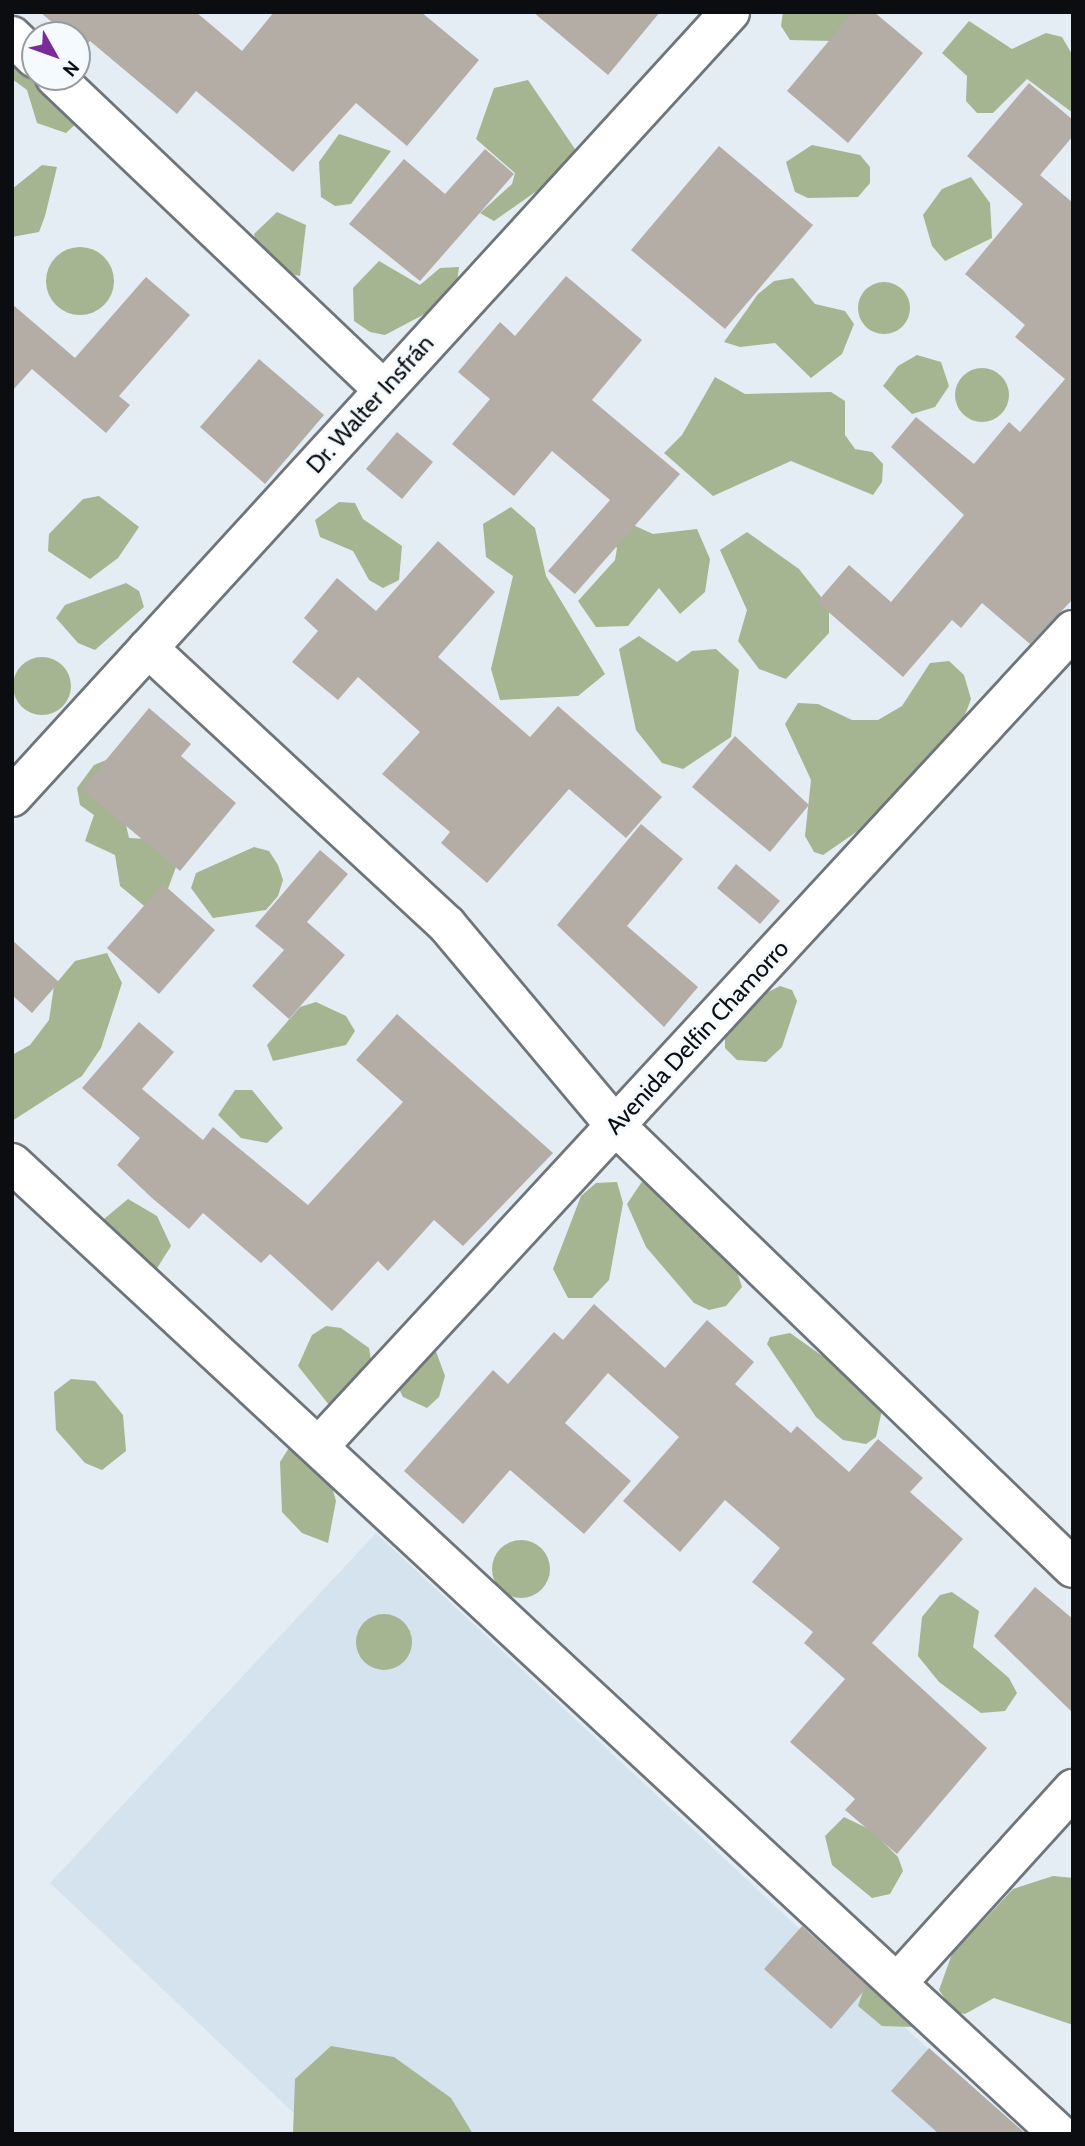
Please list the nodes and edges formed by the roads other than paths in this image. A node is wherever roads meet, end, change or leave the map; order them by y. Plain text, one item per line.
1 (730, 12) edge
2 (70, 91) edge
3 (383, 389) junction
4 (1073, 630) edge
5 (148, 648) junction
6 (16, 786) edge
7 (615, 1125) junction
8 (12, 1163) edge
9 (321, 1444) junction
10 (1073, 1568) edge
11 (1073, 1789) edge
12 (898, 1982) junction
13 (1059, 2134) edge

1 - 3 street, Dr. Walter Insfrán
2 - 3 street
3 - 5 street, Dr. Walter Insfrán
4 - 7 street, Avenida Delfin Chamorro
5 - 6 street, Dr. Walter Insfrán
5 - 7 street
7 - 9 street, Avenida Delfin Chamorro
7 - 10 street
8 - 9 street
9 - 12 street
11 - 12 street
12 - 13 street

